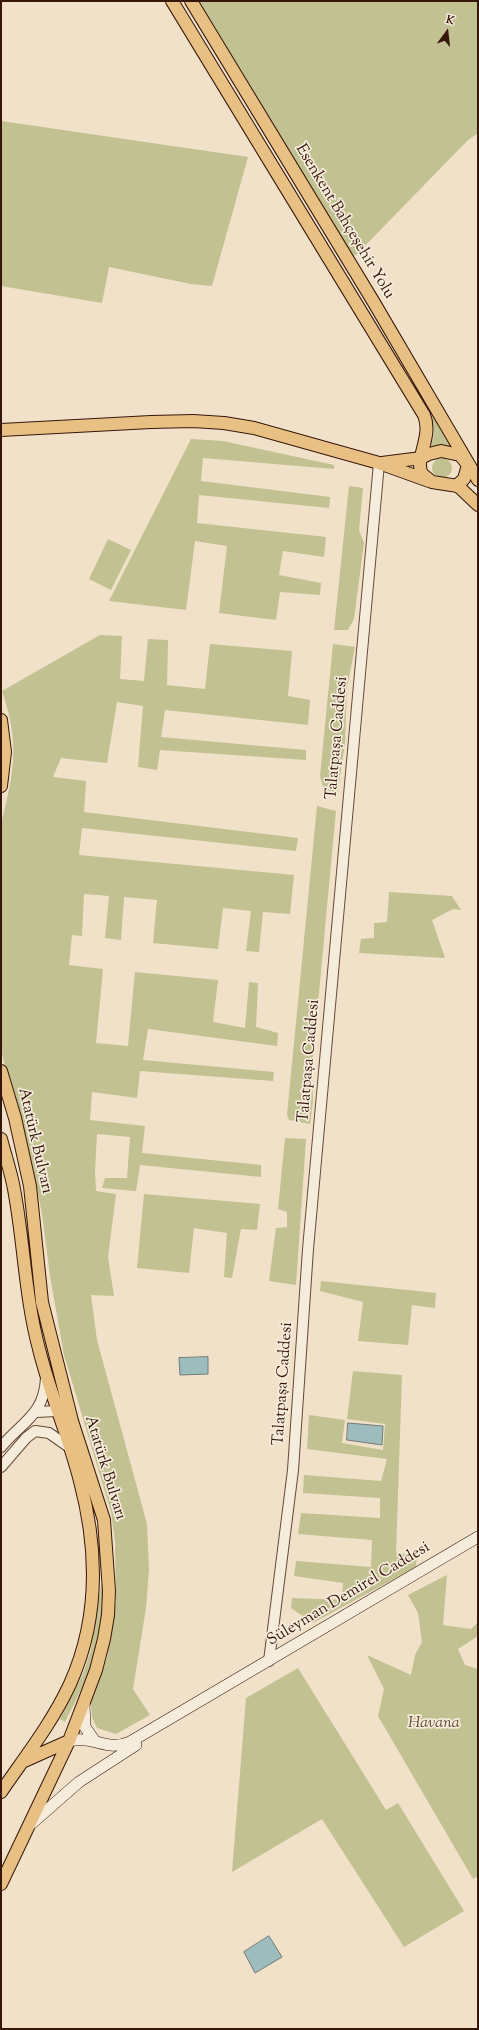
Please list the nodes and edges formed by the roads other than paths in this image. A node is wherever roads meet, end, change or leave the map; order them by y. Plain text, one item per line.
1 (172, 1) edge
2 (191, 1) edge
3 (1, 430) edge
4 (421, 458) junction
5 (467, 462) junction
6 (379, 463) junction
7 (478, 480) edge
8 (432, 482) junction
9 (456, 486) junction
10 (478, 505) edge
11 (1, 720) edge
12 (1, 786) edge
13 (1, 1071) edge
14 (1, 1139) edge
15 (46, 1378) junction
16 (57, 1411) junction
17 (36, 1412) junction
18 (72, 1421) junction
19 (1, 1447) edge
20 (69, 1447) junction
21 (1, 1467) edge
22 (478, 1537) edge
23 (269, 1661) junction
24 (237, 1680) junction
25 (84, 1702) junction
26 (94, 1740) junction
27 (69, 1741) junction
28 (22, 1762) junction
29 (1, 1792) edge
30 (31, 1824) junction
31 (1, 1884) edge

1 - 4 main road, Esenkent Bahçeşehir Yolu
2 - 5 main road, Esenkent Bahçeşehir Yolu
3 - 6 main road
4 - 5 main road, Esenkent Bahçeşehir Yolu
4 - 6 main road
4 - 8 main road, Esenkent Bahçeşehir Yolu
5 - 7 main road, Esenkent Bahçeşehir Yolu
5 - 9 main road
6 - 8 main road
6 - 23 street, Talatpaşa Caddesi
8 - 9 main road
9 - 10 main road
11 - 12 main road
13 - 18 main road, Atatürk Bulvarı
14 - 15 main road, Atatürk Bulvarı
15 - 16 main road, Atatürk Bulvarı
15 - 17 street
16 - 17 street
16 - 18 main road
16 - 20 main road, Atatürk Bulvarı
17 - 19 street
18 - 25 main road, Atatürk Bulvarı
20 - 21 street
20 - 28 main road, Atatürk Bulvarı
22 - 23 main road, Süleyman Demirel Caddesi
23 - 24 main road, Süleyman Demirel Caddesi
24 - 26 main road, Süleyman Demirel Caddesi
24 - 30 main road, Süleyman Demirel Caddesi
25 - 26 main road
25 - 27 main road, Atatürk Bulvarı
26 - 27 main road, Süleyman Demirel Caddesi
27 - 28 main road
27 - 30 main road, Atatürk Bulvarı
28 - 29 main road, Atatürk Bulvarı
30 - 31 main road, Atatürk Bulvarı

